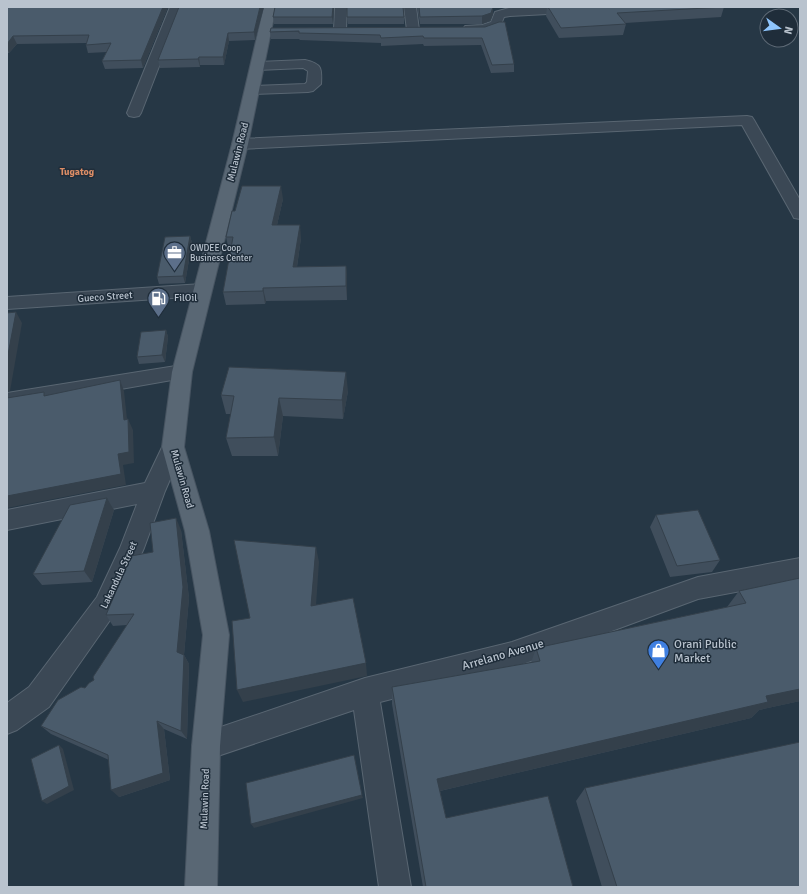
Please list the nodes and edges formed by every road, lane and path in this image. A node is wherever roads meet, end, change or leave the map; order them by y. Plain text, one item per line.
1 (176, 7) edge
2 (270, 7) edge
3 (341, 7) edge
4 (410, 7) edge
5 (604, 7) edge
6 (536, 9) edge
7 (325, 29) edge
8 (340, 29) junction
9 (355, 29) edge
10 (460, 29) edge
11 (399, 30) edge
12 (413, 30) junction
13 (429, 30) edge
14 (258, 66) junction
15 (252, 90) junction
16 (134, 113) dead end
17 (240, 144) junction
18 (800, 214) edge
19 (202, 290) junction
20 (7, 303) edge
21 (182, 372) junction
22 (7, 401) edge
23 (172, 448) junction
24 (152, 491) junction
25 (7, 520) edge
26 (800, 569) edge
27 (365, 692) junction
28 (7, 720) edge
29 (206, 746) junction
30 (201, 887) edge
31 (394, 887) edge

1 - 16 street
2 - 14 main road, Mulawin Road
3 - 8 street
4 - 12 street
5 - 6 street
6 - 10 street
7 - 8 street
8 - 9 street
11 - 12 street
12 - 13 street
14 - 15 main road, Mulawin Road
14 - 15 street
15 - 17 main road, Mulawin Road
17 - 18 street
17 - 19 main road, Mulawin Road
19 - 20 street, Gueco Street
19 - 21 main road, Mulawin Road
21 - 22 street
21 - 23 main road, Mulawin Road
23 - 24 street, Lakandula Street
23 - 29 main road, Mulawin Road
24 - 25 street
24 - 28 street, Lakandula Street
26 - 27 street, Arrelano Avenue
27 - 29 street, Arrelano Avenue
27 - 31 street
29 - 30 main road, Mulawin Road

